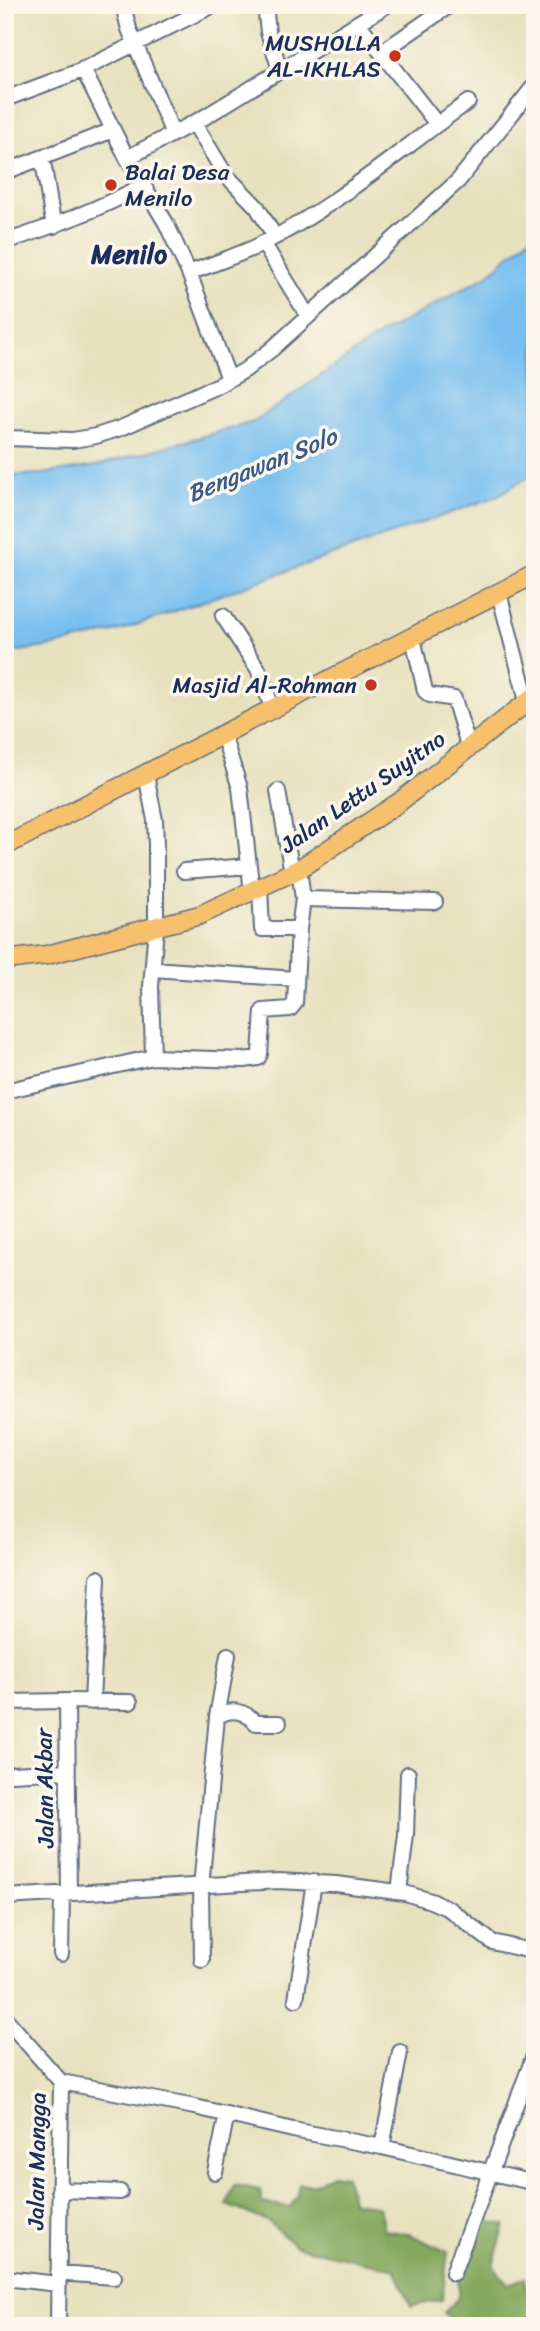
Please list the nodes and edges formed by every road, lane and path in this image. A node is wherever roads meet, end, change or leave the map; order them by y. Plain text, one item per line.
1 (123, 5) edge
2 (214, 5) edge
3 (265, 5) edge
4 (387, 5) edge
5 (450, 5) edge
6 (358, 23) junction
7 (135, 44) junction
8 (382, 52) junction
9 (83, 69) junction
10 (280, 70) junction
11 (535, 85) edge
12 (5, 99) edge
13 (468, 102) dead end
14 (194, 123) junction
15 (437, 124) junction
16 (113, 130) junction
17 (173, 134) junction
18 (43, 158) junction
19 (127, 159) junction
20 (5, 172) edge
21 (142, 186) junction
22 (5, 225) edge
23 (54, 226) junction
24 (269, 240) junction
25 (8, 241) edge
26 (189, 273) junction
27 (309, 316) junction
28 (229, 379) junction
29 (5, 438) edge
30 (535, 574) edge
31 (499, 593) junction
32 (223, 616) dead end
33 (414, 638) junction
34 (531, 698) edge
35 (273, 710) junction
36 (223, 735) junction
37 (469, 748) junction
38 (146, 775) junction
39 (278, 791) dead end
40 (5, 846) edge
41 (249, 866) junction
42 (184, 871) dead end
43 (296, 871) junction
44 (256, 890) junction
45 (303, 899) junction
46 (435, 902) dead end
47 (156, 928) junction
48 (299, 929) junction
49 (5, 960) edge
50 (153, 969) junction
51 (296, 979) junction
52 (153, 1057) junction
53 (5, 1091) edge
54 (98, 1578) dead end
55 (228, 1655) dead end
56 (67, 1701) junction
57 (5, 1702) edge
58 (92, 1702) junction
59 (130, 1702) dead end
60 (217, 1717) junction
61 (279, 1723) dead end
62 (67, 1771) junction
63 (12, 1774) dead end
64 (408, 1774) dead end
65 (314, 1882) junction
66 (201, 1887) junction
67 (399, 1892) junction
68 (65, 1895) junction
69 (5, 1897) edge
70 (535, 1952) edge
71 (61, 1954) dead end
72 (202, 1960) dead end
73 (296, 1999) dead end
74 (5, 2018) edge
75 (21, 2035) junction
76 (5, 2036) edge
77 (400, 2053) dead end
78 (535, 2053) edge
79 (61, 2082) junction
80 (227, 2114) junction
81 (382, 2147) junction
82 (215, 2172) dead end
83 (489, 2172) junction
84 (535, 2183) edge
85 (59, 2190) junction
86 (120, 2192) dead end
87 (453, 2273) dead end
88 (114, 2277) dead end
89 (5, 2278) edge
90 (58, 2278) junction
91 (58, 2326) edge

1 - 7 street
2 - 7 street
3 - 10 street
4 - 6 street
5 - 8 street
6 - 8 street
6 - 10 street
7 - 9 street
7 - 17 street
8 - 15 street
9 - 12 street
9 - 16 street
10 - 14 street
11 - 27 street
13 - 15 street
14 - 17 street
14 - 24 street
15 - 24 street
16 - 18 street
16 - 19 street
17 - 19 street
18 - 20 street
18 - 23 street
19 - 21 street
21 - 23 street
21 - 26 street
22 - 25 street
23 - 25 street
24 - 26 street
24 - 27 street
26 - 28 street
27 - 28 street
28 - 29 street
30 - 31 main road
31 - 33 main road
31 - 34 street
32 - 35 street
33 - 35 main road
33 - 37 street
34 - 37 main road, Jalan Lettu Suyitno
35 - 36 main road
36 - 38 main road
36 - 41 street
37 - 43 main road, Jalan Lettu Suyitno
38 - 40 main road
38 - 47 street
39 - 43 street
41 - 42 street
41 - 44 street
43 - 44 main road, Jalan Lettu Suyitno
43 - 45 street
44 - 47 main road, Jalan Lettu Suyitno
44 - 48 street
45 - 46 street
45 - 48 street
47 - 49 main road, Jalan Lettu Suyitno
47 - 50 street
48 - 51 street
50 - 51 street
50 - 52 street
51 - 52 street
52 - 53 street
54 - 58 street
55 - 60 street
56 - 57 street, Jalan Akbar
56 - 58 street
56 - 62 street, Jalan Akbar
58 - 59 street
60 - 61 street
60 - 66 street
62 - 63 street
62 - 68 street, Jalan Akbar
64 - 67 street
65 - 66 street
65 - 67 street
65 - 73 street
66 - 68 street
66 - 72 street
67 - 70 street
68 - 69 street
68 - 71 street, Jalan Akbar
74 - 75 street, Jalan Mangga
75 - 76 street
75 - 79 street, Jalan Mangga
77 - 81 street
78 - 83 street
79 - 80 street
79 - 85 street, Jalan Mangga
80 - 81 street
80 - 82 street
81 - 83 street
83 - 84 street
83 - 87 street
85 - 86 street
85 - 90 street, Jalan Mangga
88 - 90 street
89 - 90 street
90 - 91 street, Jalan Mangga

